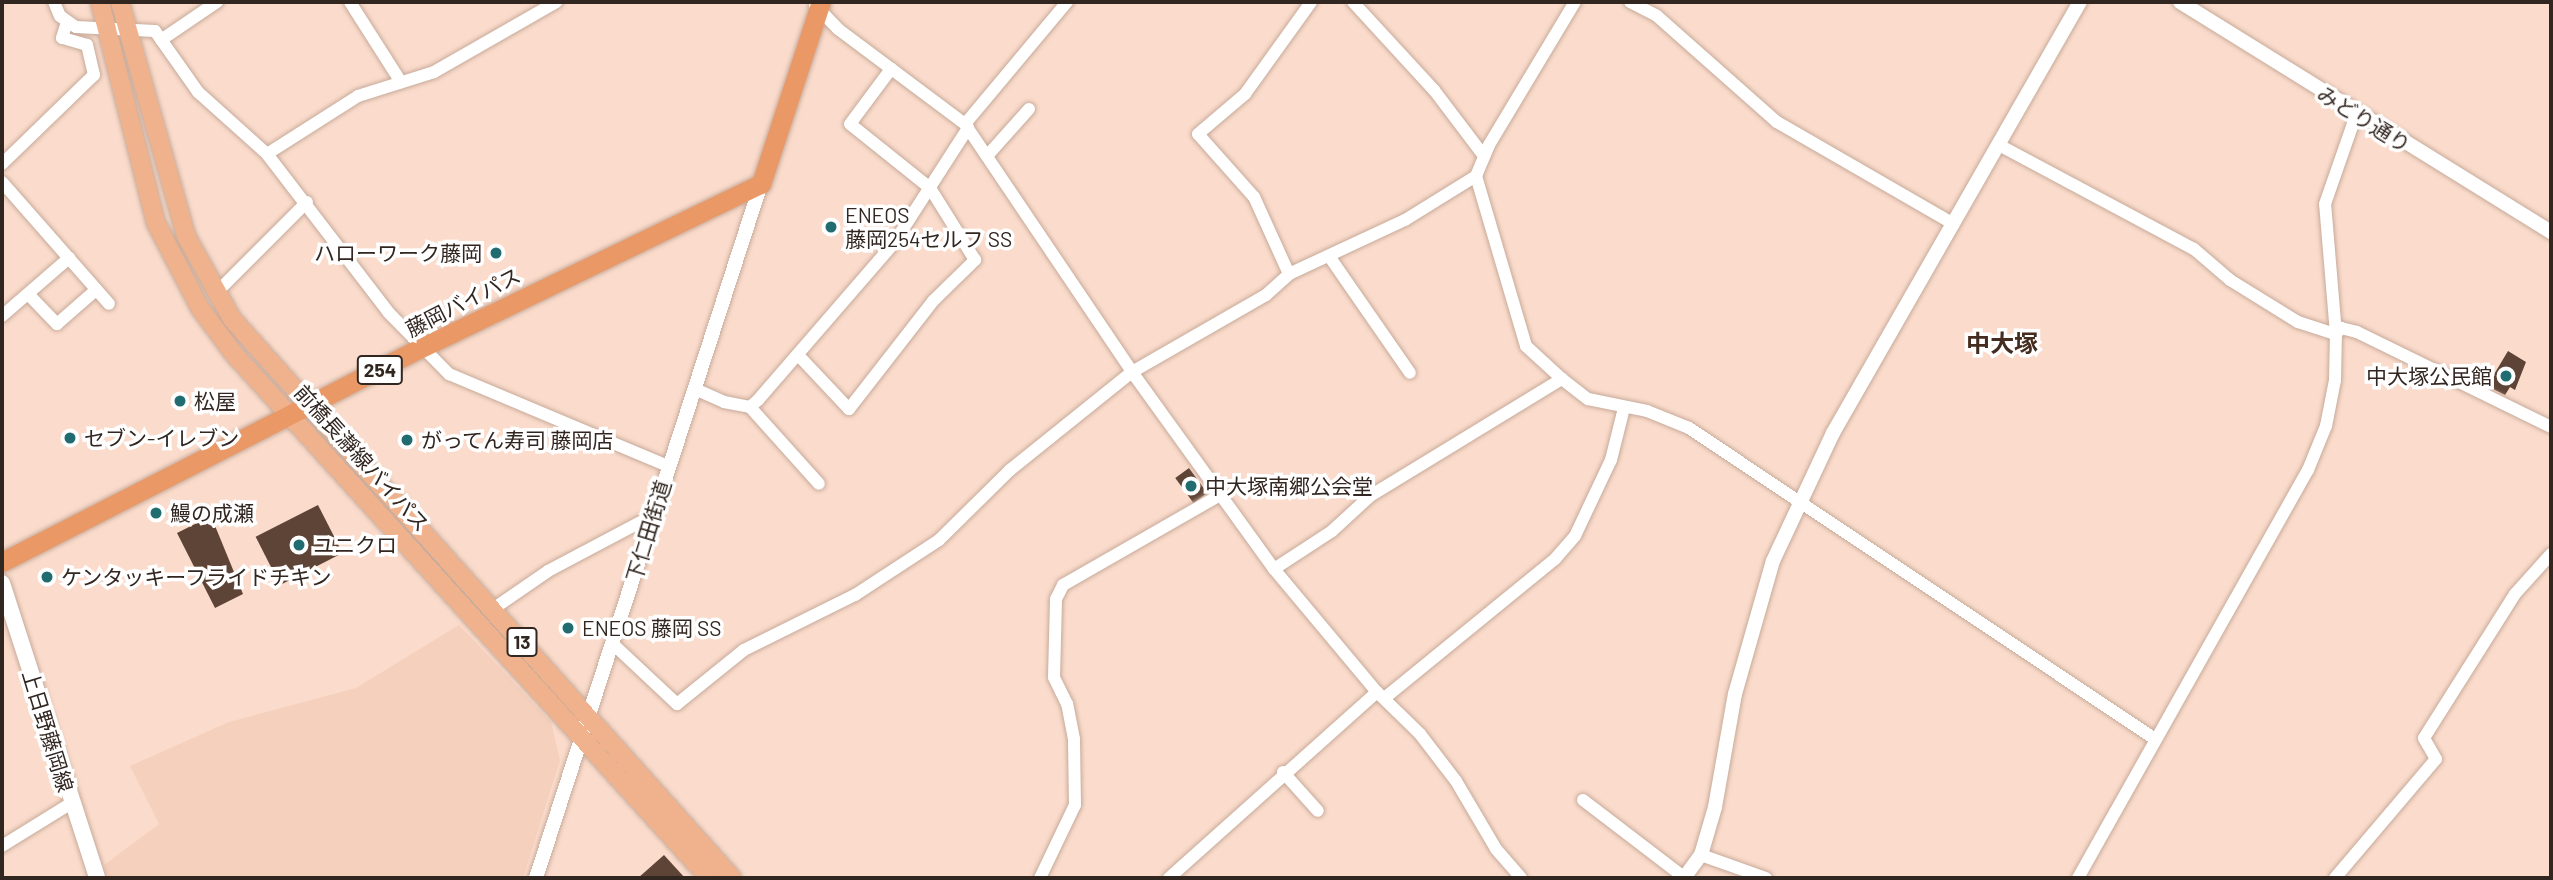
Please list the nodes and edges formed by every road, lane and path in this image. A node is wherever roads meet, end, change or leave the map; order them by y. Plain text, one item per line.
1 (54, 2) edge
2 (100, 2) edge
3 (120, 2) edge
4 (218, 2) edge
5 (350, 2) edge
6 (556, 2) edge
7 (1067, 2) edge
8 (1311, 2) edge
9 (1353, 2) edge
10 (1575, 2) edge
11 (1630, 2) edge
12 (2080, 2) edge
13 (2180, 2) edge
14 (817, 4) edge
15 (66, 22) junction
16 (107, 29) junction
17 (127, 29) junction
18 (161, 40) junction
19 (891, 69) junction
20 (401, 82) junction
21 (1029, 109) dead end
22 (2356, 114) junction
23 (967, 126) junction
24 (1999, 145) junction
25 (267, 154) junction
26 (987, 156) junction
27 (1484, 156) junction
28 (2, 164) edge
29 (1476, 176) junction
30 (2, 182) edge
31 (761, 184) junction
32 (930, 188) junction
33 (307, 202) junction
34 (1954, 224) junction
35 (2551, 232) edge
36 (1329, 256) junction
37 (69, 258) junction
38 (1289, 274) junction
39 (96, 290) junction
40 (28, 294) junction
41 (215, 294) junction
42 (109, 304) dead end
43 (2, 316) edge
44 (2336, 334) junction
45 (421, 348) junction
46 (799, 356) junction
47 (1132, 372) junction
48 (1410, 373) dead end
49 (1562, 379) junction
50 (695, 389) junction
51 (312, 406) junction
52 (750, 407) junction
53 (1624, 408) junction
54 (293, 416) junction
55 (2551, 427) edge
56 (668, 466) junction
57 (819, 484) dead end
58 (1222, 494) junction
59 (1801, 504) junction
60 (652, 516) junction
61 (2551, 554) edge
62 (2, 562) edge
63 (1274, 569) junction
64 (2, 583) edge
65 (493, 609) junction
66 (613, 644) junction
67 (1382, 694) junction
68 (586, 718) junction
69 (581, 738) junction
70 (2155, 739) junction
71 (1283, 772) junction
72 (1583, 800) dead end
73 (71, 804) junction
74 (1318, 811) dead end
75 (2, 846) edge
76 (1701, 855) junction
77 (97, 878) edge
78 (536, 878) edge
79 (709, 878) edge
80 (732, 878) edge
81 (1040, 878) edge
82 (1169, 878) edge
83 (1521, 878) edge
84 (1685, 878) edge
85 (1766, 878) edge
86 (2078, 878) edge
87 (2335, 878) edge

1 - 15 street
2 - 16 main road, 前橋長瀞線バイパス / 13
3 - 17 main road, 前橋長瀞線バイパス / 13
4 - 18 street
5 - 20 street
6 - 20 street
7 - 23 street
8 - 38 street
9 - 27 street
10 - 27 street
11 - 34 street
12 - 24 street
13 - 22 street, みどり通り
14 - 19 street
14 - 31 highway
15 - 16 street
15 - 28 street
16 - 17 street
16 - 54 main road, 前橋長瀞線バイパス / 13
17 - 18 street
17 - 41 main road, 前橋長瀞線バイパス / 13
18 - 25 street
19 - 23 street
19 - 32 street
20 - 25 street
21 - 26 street
22 - 35 street, みどり通り
22 - 44 street
23 - 26 street
23 - 32 street
24 - 34 street
24 - 44 street
25 - 33 street
26 - 47 street
27 - 29 street
29 - 36 street
29 - 49 street
30 - 37 street
31 - 45 highway, 藤岡バイパス / 254
31 - 50 street, 下仁田街道
32 - 46 street
32 - 46 street
33 - 41 street
33 - 45 street
34 - 59 street
36 - 38 street
36 - 48 street
37 - 39 street
37 - 40 street
38 - 47 street
39 - 40 street
39 - 42 street
40 - 43 street
41 - 51 main road, 前橋長瀞線バイパス / 13
44 - 55 street
44 - 70 street
45 - 51 highway, 藤岡バイパス / 254
45 - 56 street
46 - 52 street
47 - 58 street
47 - 66 street
49 - 53 street
49 - 63 street
50 - 52 street
50 - 56 street, 下仁田街道
51 - 54 highway, 藤岡バイパス / 254
51 - 65 main road, 前橋長瀞線バイパス / 13
52 - 57 street
53 - 59 street
53 - 67 street
54 - 62 highway, 藤岡バイパス / 254
54 - 69 main road, 前橋長瀞線バイパス / 13
56 - 60 street, 下仁田街道
58 - 63 street
58 - 81 street
59 - 70 street
59 - 76 street
60 - 65 street
60 - 66 street, 下仁田街道
61 - 87 street
63 - 67 street
64 - 73 main road, 上日野藤岡線
65 - 68 main road, 前橋長瀞線バイパス / 13
66 - 68 street, 下仁田街道
67 - 71 street
67 - 83 street
68 - 69 street, 下仁田街道
68 - 80 main road, 前橋長瀞線バイパス / 13
69 - 78 street, 下仁田街道
69 - 79 main road, 前橋長瀞線バイパス / 13
70 - 86 street
71 - 74 street
71 - 82 street
72 - 84 street
73 - 75 street
73 - 77 main road, 上日野藤岡線
76 - 84 street
76 - 85 street

